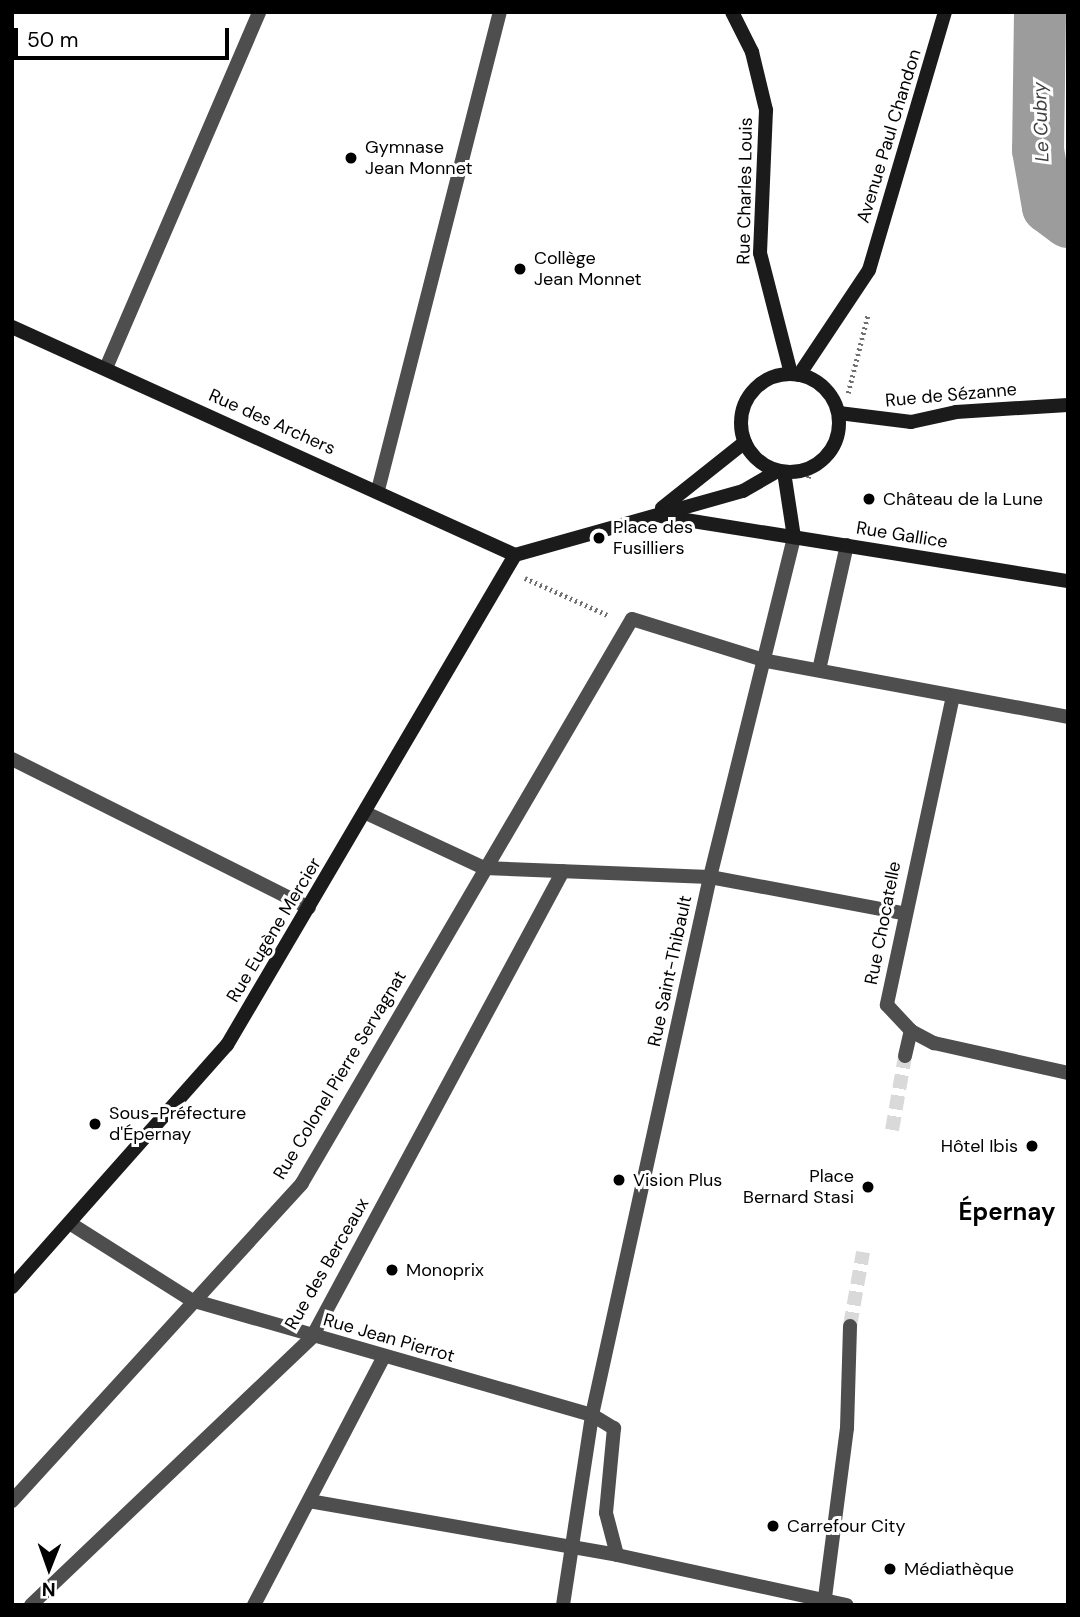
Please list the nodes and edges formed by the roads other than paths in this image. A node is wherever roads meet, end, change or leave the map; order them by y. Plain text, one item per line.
1 (259, 12) edge
2 (500, 12) edge
3 (732, 12) edge
4 (946, 12) edge
5 (12, 327) edge
6 (106, 368) junction
7 (795, 374) junction
8 (1068, 405) edge
9 (839, 413) junction
10 (745, 442) junction
11 (780, 471) junction
12 (378, 489) junction
13 (652, 514) junction
14 (794, 537) junction
15 (847, 545) junction
16 (515, 555) junction
17 (1068, 581) edge
18 (767, 661) junction
19 (819, 670) junction
20 (953, 696) junction
21 (1068, 717) edge
22 (17, 761) edge
23 (366, 813) junction
24 (484, 868) junction
25 (563, 871) junction
26 (710, 877) junction
27 (309, 908) junction
28 (903, 913) junction
29 (911, 1031) junction
30 (905, 1056) tunnel mouth
31 (1068, 1073) edge
32 (71, 1224) junction
33 (12, 1287) edge
34 (191, 1300) junction
35 (850, 1326) tunnel mouth
36 (312, 1337) junction
37 (384, 1356) junction
38 (592, 1415) junction
39 (12, 1501) edge
40 (309, 1501) junction
41 (573, 1547) junction
42 (617, 1555) junction
43 (824, 1603) edge
44 (31, 1605) edge
45 (254, 1605) edge
46 (563, 1605) edge
47 (847, 1605) edge

1 - 6 street
2 - 12 street
3 - 7 main road, Rue Charles Louis
4 - 7 main road, Avenue Paul Chandon
5 - 6 main road, Rue des Archers
6 - 12 main road, Rue des Archers
7 - 9 main road
7 - 10 main road
8 - 9 main road, Rue de Sézanne
9 - 11 main road
10 - 11 main road
10 - 13 main road
11 - 13 main road
11 - 14 main road
12 - 16 main road, Rue des Archers
13 - 14 main road, Rue Gallice
13 - 16 main road
14 - 15 main road, Rue Gallice
14 - 18 street, Rue Saint-Thibault
15 - 17 main road, Rue Gallice
15 - 19 street
16 - 23 main road, Rue Eugène Mercier
18 - 19 street
18 - 24 street, Rue Colonel Pierre Servagnat
18 - 26 street, Rue Saint-Thibault
19 - 20 street
20 - 21 street
20 - 28 street, Rue Chocatelle
22 - 27 street
23 - 24 street
23 - 27 main road, Rue Eugène Mercier
24 - 25 street
24 - 34 street, Rue Colonel Pierre Servagnat
25 - 26 street
25 - 36 street, Rue des Berceaux
26 - 28 street
26 - 38 street, Rue Saint-Thibault
27 - 32 main road, Rue Eugène Mercier
28 - 29 street, Rue Chocatelle
29 - 30 street
29 - 31 street, Rue Chocatelle
32 - 33 main road, Rue Eugène Mercier
32 - 34 street, Rue Jean Pierrot
34 - 36 street, Rue Jean Pierrot
34 - 39 street, Rue Colonel Pierre Servagnat
35 - 43 street
36 - 37 street, Rue Jean Pierrot
36 - 44 street, Rue des Berceaux
37 - 38 street, Rue Jean Pierrot
37 - 40 street
38 - 41 street, Rue Saint-Thibault
38 - 42 street
40 - 41 street
40 - 45 street
41 - 42 street
41 - 46 street, Rue Saint-Thibault
42 - 43 street
43 - 47 street

